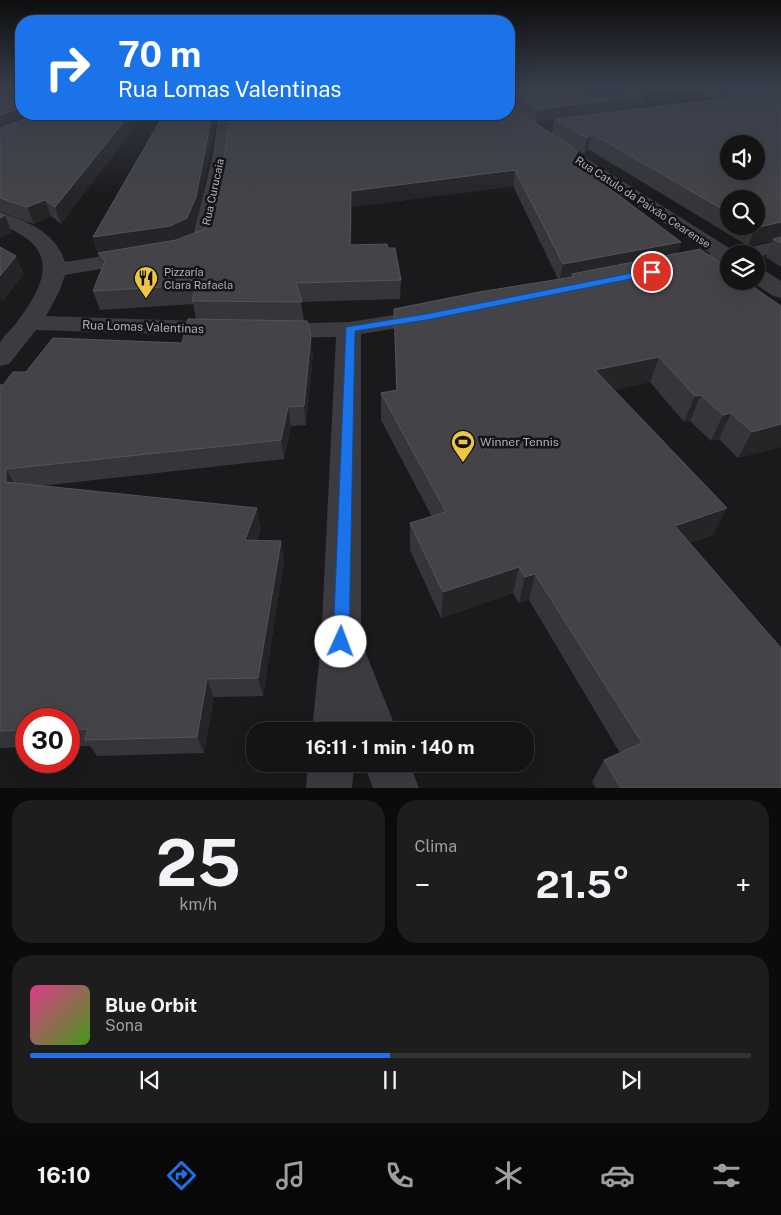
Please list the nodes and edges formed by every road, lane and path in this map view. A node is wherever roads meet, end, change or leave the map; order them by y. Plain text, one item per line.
1 (224, 125) edge
2 (526, 125) edge
3 (552, 128) dead end
4 (534, 130) junction
5 (0, 219) edge
6 (781, 246) edge
7 (720, 248) edge
8 (765, 249) edge
9 (720, 258) edge
10 (55, 270) junction
11 (652, 272) edge
12 (765, 281) edge
13 (781, 291) edge
14 (452, 312) edge
15 (29, 323) junction
16 (350, 329) junction
17 (0, 358) edge
18 (341, 642) junction
19 (335, 722) edge
20 (372, 722) edge
21 (330, 772) edge
22 (390, 772) edge
23 (329, 788) edge
24 (396, 788) edge

1 - 10 street, Rua Curucaia
2 - 4 street, Rua Catulo da Paixão Cearense
3 - 4 street
4 - 7 street, Rua Catulo da Paixão Cearense
5 - 10 street
6 - 8 street
9 - 11 street
10 - 15 street
12 - 13 street
14 - 16 street, Rua Lomas Valentinas
15 - 16 street, Rua Lomas Valentinas
15 - 17 street
16 - 18 street
18 - 19 street
18 - 20 street
21 - 23 street
22 - 24 street

